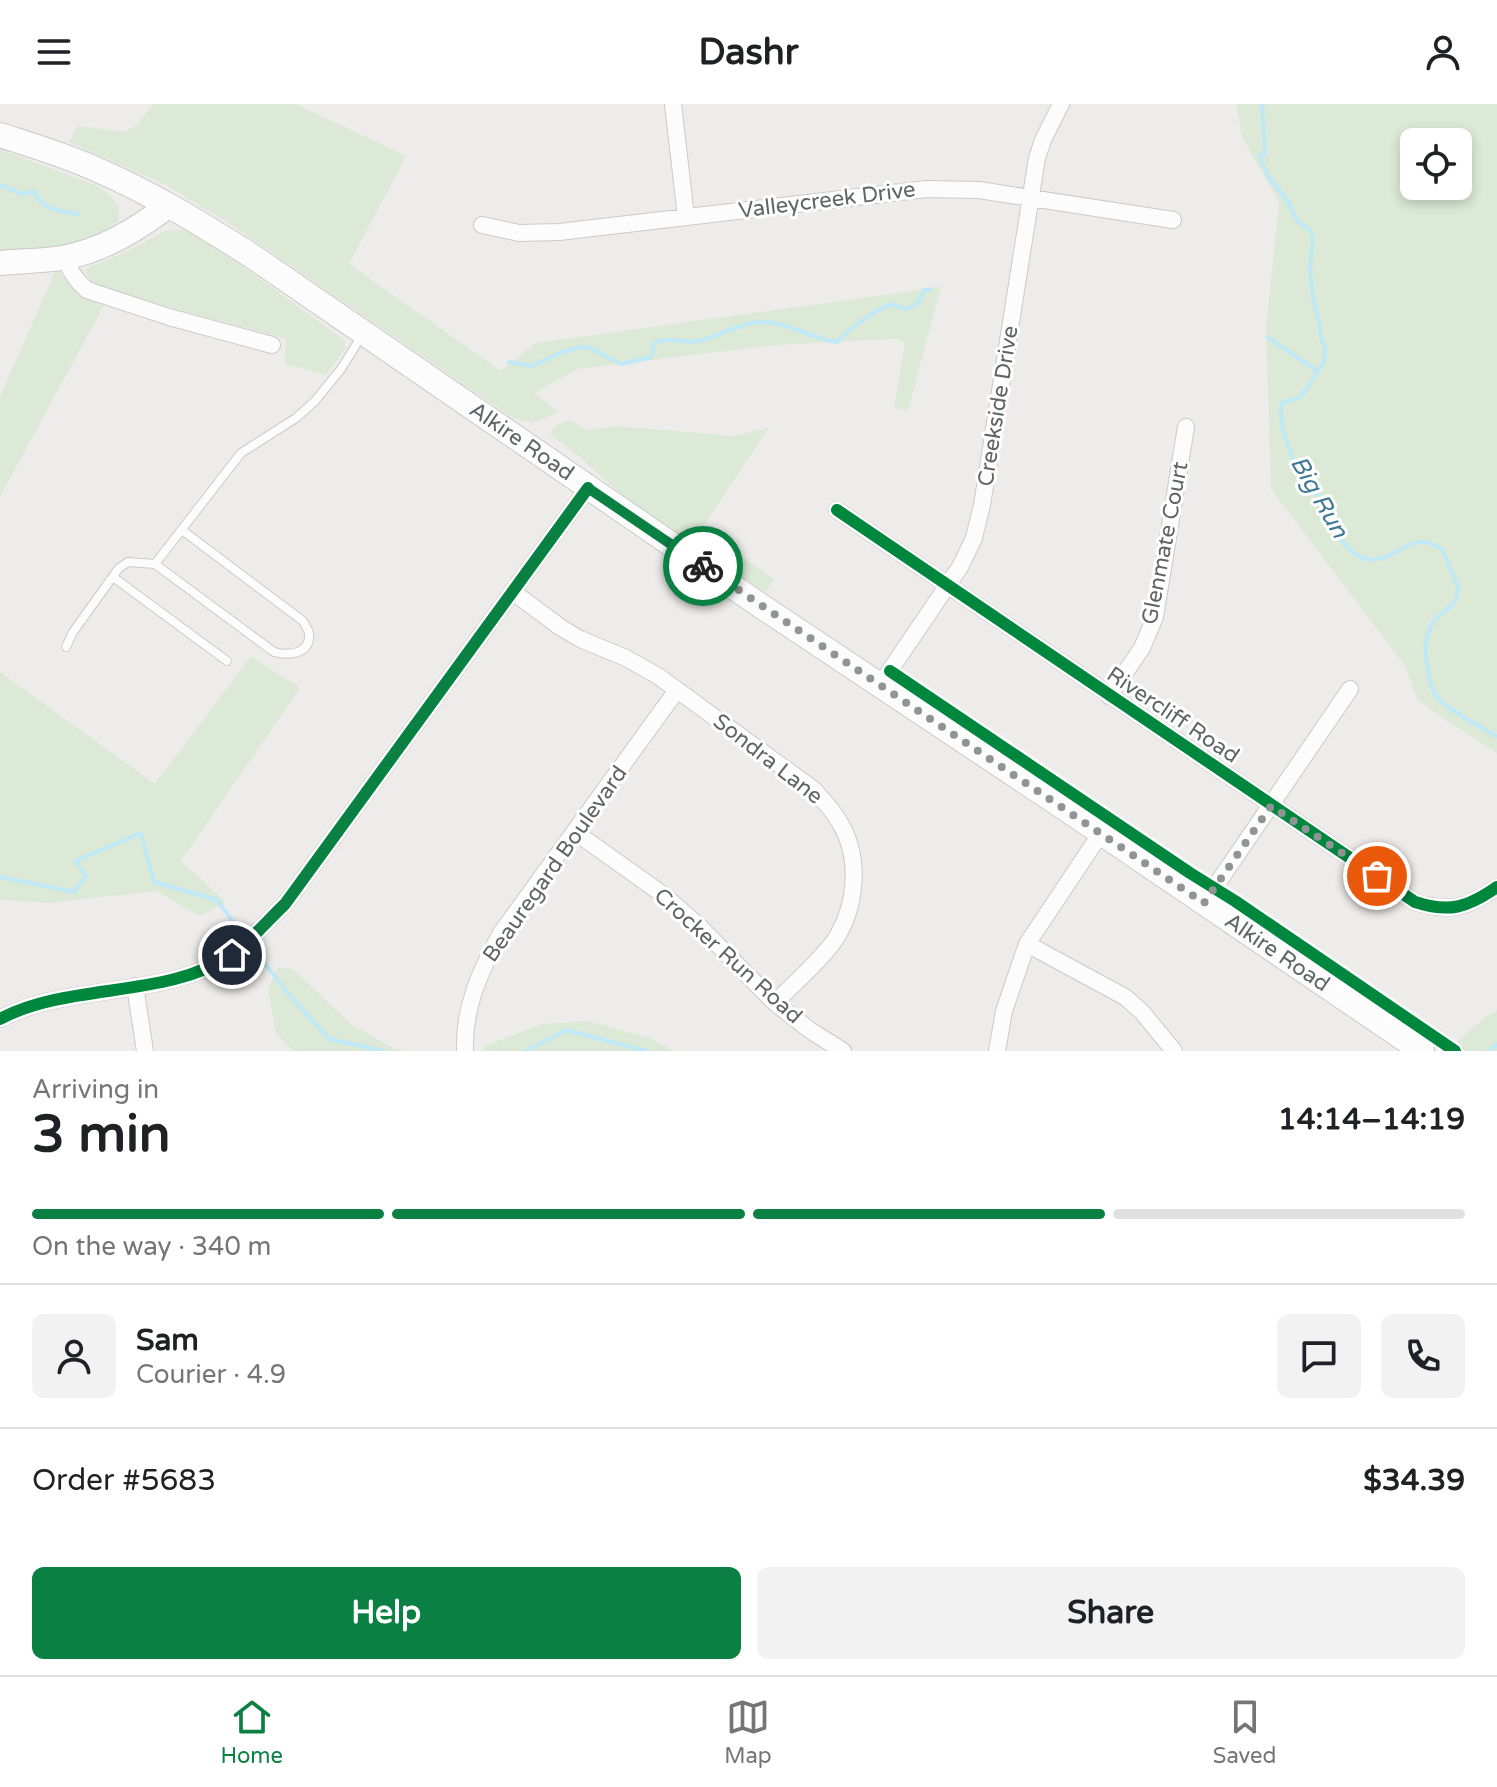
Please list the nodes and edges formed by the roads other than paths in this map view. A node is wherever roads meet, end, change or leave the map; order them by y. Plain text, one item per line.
1 (673, 104) edge
2 (1061, 104) edge
3 (0, 135) edge
4 (1030, 198) junction
5 (168, 206) junction
6 (686, 217) junction
7 (1173, 220) dead end
8 (482, 225) dead end
9 (64, 258) junction
10 (0, 263) edge
11 (364, 333) junction
12 (272, 345) dead end
13 (1186, 427) dead end
14 (588, 488) junction
15 (837, 510) dead end
16 (182, 530) junction
17 (155, 564) junction
18 (113, 577) junction
19 (947, 585) junction
20 (513, 592) junction
21 (66, 647) dead end
22 (227, 661) dead end
23 (880, 685) junction
24 (1350, 689) dead end
25 (677, 690) junction
26 (1109, 696) junction
27 (1271, 806) junction
28 (575, 832) junction
29 (1101, 833) junction
30 (1497, 887) edge
31 (1204, 903) junction
32 (1027, 944) junction
33 (135, 986) junction
34 (775, 1003) junction
35 (0, 1019) edge
36 (145, 1051) edge
37 (465, 1051) edge
38 (843, 1051) edge
39 (997, 1051) edge
40 (1174, 1051) edge
41 (1422, 1051) edge

1 - 6 street
2 - 4 street, Creekside Drive
3 - 5 main road, Alkire Road
4 - 6 street, Valleycreek Drive
4 - 7 street, Valleycreek Drive
4 - 19 street, Creekside Drive
5 - 9 main road
5 - 11 main road, Alkire Road
6 - 8 street, Valleycreek Drive
9 - 10 main road
9 - 12 street
11 - 14 main road, Alkire Road
11 - 16 lane
13 - 26 street, Glenmate Court
14 - 20 street
14 - 23 main road, Alkire Road
15 - 19 street, Rivercliff Road
16 - 17 lane
16 - 17 lane
17 - 18 lane
18 - 21 lane
18 - 22 lane
19 - 23 street, Creekside Drive
19 - 26 street, Rivercliff Road
20 - 25 street, Sondra Lane
20 - 33 street
23 - 29 main road, Alkire Road
24 - 27 street
25 - 28 street, Beauregard Boulevard
25 - 34 street, Sondra Lane
26 - 27 street, Rivercliff Road
27 - 30 street, Rivercliff Road
27 - 31 street
28 - 34 street, Crocker Run Road
28 - 37 street, Beauregard Boulevard
29 - 31 main road, Alkire Road
29 - 32 street
31 - 41 main road, Alkire Road
32 - 39 street
32 - 40 street
33 - 35 street
33 - 36 street
34 - 38 street, Crocker Run Road

